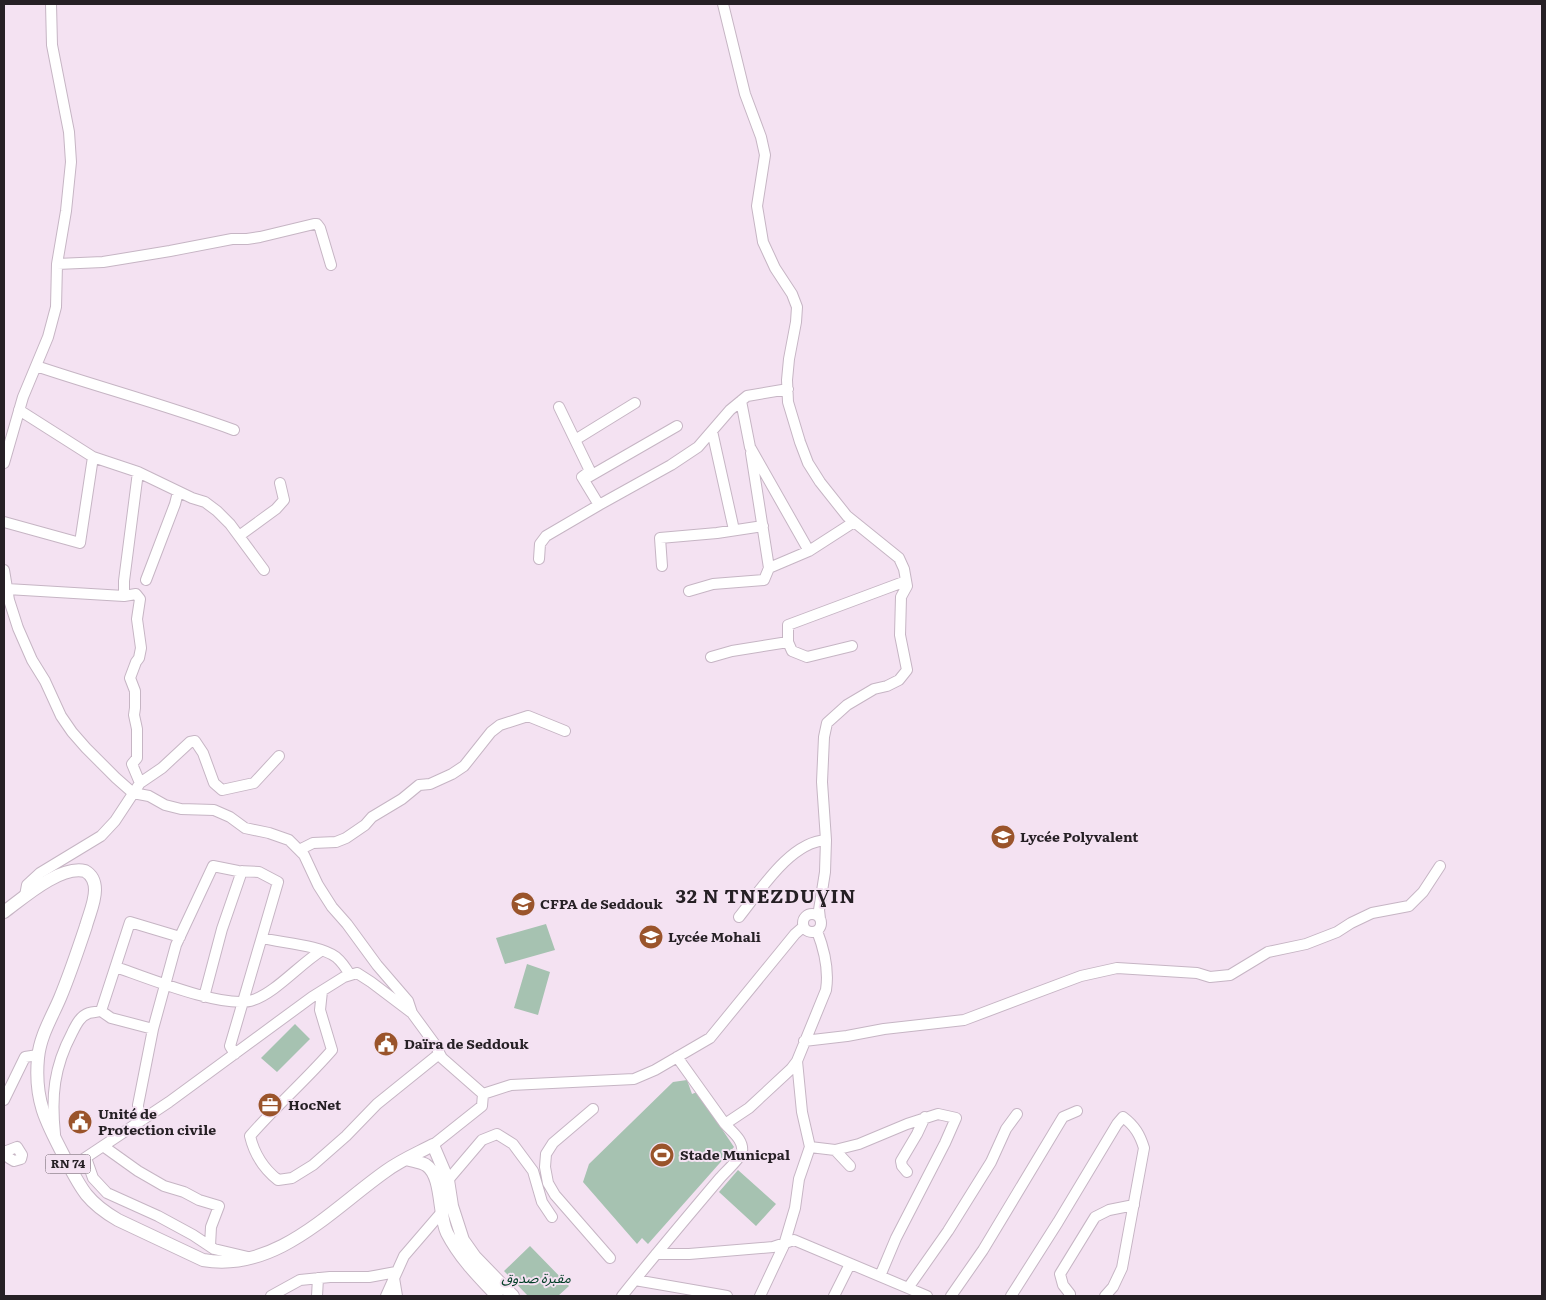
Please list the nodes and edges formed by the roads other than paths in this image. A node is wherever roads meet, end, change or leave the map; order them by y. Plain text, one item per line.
1 (51, 4) edge
2 (723, 4) edge
3 (57, 264) junction
4 (331, 265) dead end
5 (36, 366) junction
6 (788, 389) junction
7 (740, 401) junction
8 (635, 403) dead end
9 (559, 407) dead end
10 (19, 410) junction
11 (677, 426) dead end
12 (234, 430) dead end
13 (712, 431) junction
14 (575, 440) junction
15 (750, 447) junction
16 (93, 457) junction
17 (4, 463) edge
18 (138, 472) junction
19 (584, 480) junction
20 (280, 483) dead end
21 (178, 492) junction
22 (599, 505) junction
23 (4, 522) edge
24 (854, 522) junction
25 (763, 526) junction
26 (734, 530) junction
27 (239, 536) junction
28 (809, 551) junction
29 (539, 559) dead end
30 (662, 566) dead end
31 (769, 568) junction
32 (4, 570) edge
33 (264, 570) dead end
34 (146, 580) dead end
35 (906, 581) junction
36 (7, 589) junction
37 (689, 591) dead end
38 (124, 596) junction
39 (788, 642) junction
40 (852, 646) dead end
41 (711, 657) dead end
42 (565, 731) dead end
43 (279, 756) dead end
44 (140, 783) junction
45 (133, 793) junction
46 (826, 840) junction
47 (299, 850) junction
48 (1440, 866) dead end
49 (242, 871) junction
50 (25, 896) junction
51 (4, 912) edge
52 (815, 916) junction
53 (739, 917) dead end
54 (803, 927) junction
55 (817, 931) junction
56 (180, 937) junction
57 (262, 938) junction
58 (321, 951) junction
59 (116, 967) junction
60 (350, 975) junction
61 (166, 984) junction
62 (322, 991) junction
63 (204, 996) junction
64 (242, 1003) junction
65 (101, 1011) junction
66 (412, 1014) junction
67 (153, 1029) junction
68 (804, 1041) junction
69 (235, 1054) junction
70 (439, 1054) junction
71 (38, 1055) junction
72 (677, 1057) junction
73 (796, 1061) junction
74 (483, 1094) junction
75 (4, 1100) edge
76 (594, 1109) dead end
77 (1077, 1111) dead end
78 (1017, 1114) dead end
79 (925, 1118) junction
80 (139, 1122) junction
81 (725, 1124) junction
82 (56, 1142) junction
83 (433, 1145) junction
84 (103, 1146) junction
85 (810, 1147) junction
86 (835, 1150) junction
87 (86, 1158) junction
88 (408, 1159) junction
89 (850, 1166) dead end
90 (70, 1168) junction
91 (907, 1172) dead end
92 (448, 1180) junction
93 (548, 1183) junction
94 (539, 1191) junction
95 (1134, 1205) junction
96 (441, 1213) junction
97 (552, 1217) dead end
98 (784, 1244) junction
99 (210, 1246) junction
100 (656, 1254) junction
101 (251, 1258) junction
102 (610, 1258) dead end
103 (850, 1264) junction
104 (395, 1275) junction
105 (880, 1276) junction
106 (318, 1278) junction
107 (635, 1280) junction
108 (911, 1292) edge
109 (271, 1296) edge
110 (317, 1296) edge
111 (386, 1296) edge
112 (397, 1296) edge
113 (498, 1296) edge
114 (513, 1296) edge
115 (622, 1296) edge
116 (727, 1296) edge
117 (760, 1296) edge
118 (834, 1296) edge
119 (927, 1296) edge
120 (951, 1296) edge
121 (1011, 1296) edge
122 (1069, 1296) edge
123 (1105, 1296) edge

1 - 3 street
2 - 6 street
3 - 4 street
3 - 5 street
5 - 10 street
5 - 12 street
6 - 7 street
6 - 24 street
7 - 13 street
7 - 15 street
8 - 14 street
9 - 14 street
10 - 16 street
10 - 17 street
11 - 19 street
13 - 22 street
13 - 26 street
14 - 19 street
15 - 25 street
15 - 28 street
16 - 18 street
16 - 23 street
18 - 21 street
18 - 38 street
19 - 22 street
20 - 27 street
21 - 27 street
21 - 34 street
22 - 29 street
24 - 28 street
24 - 35 street
25 - 26 street
25 - 31 street
26 - 30 street
27 - 33 street
28 - 31 street
31 - 37 street
32 - 36 street
35 - 39 street
35 - 46 street
36 - 38 street
36 - 45 street
38 - 44 street
39 - 40 street
39 - 41 street
42 - 47 street
43 - 44 street
44 - 45 street
45 - 47 street
45 - 50 street
46 - 52 street
46 - 53 street
47 - 66 street
48 - 68 street
49 - 56 street
49 - 57 street
49 - 63 street
50 - 51 main road, RN 74
50 - 71 main road, RN 74
52 - 54 street
52 - 55 street
54 - 55 street
54 - 72 street
55 - 68 street
56 - 59 street
56 - 61 street
57 - 58 street
57 - 64 street
58 - 60 street
58 - 64 street
59 - 61 street
59 - 65 street
60 - 62 street
60 - 66 street
61 - 63 street
61 - 67 street
62 - 69 street
62 - 70 street
63 - 64 street
64 - 69 street
65 - 67 street
65 - 82 street
66 - 70 street
67 - 80 street
68 - 73 street
69 - 80 street
70 - 74 street
71 - 75 street
71 - 82 main road, RN 74
72 - 74 street
72 - 81 street
73 - 81 street
73 - 85 street
74 - 83 street
76 - 93 street
77 - 120 street
78 - 108 street
79 - 86 street
79 - 91 street
79 - 105 street
80 - 84 street
81 - 100 street
82 - 90 main road, RN 74
83 - 88 main road, RN 74
83 - 92 main road
84 - 87 street
84 - 99 street
85 - 86 street
85 - 98 street
86 - 89 street
87 - 90 street
87 - 99 street
88 - 96 main road
88 - 101 main road, RN 74
90 - 101 main road, RN 74
92 - 94 street
92 - 114 main road
93 - 94 street
93 - 102 street
94 - 97 street
95 - 121 street
95 - 122 street
95 - 123 street
96 - 104 street
96 - 113 main road
98 - 100 street
98 - 103 street
98 - 117 street
99 - 101 street
100 - 107 street
103 - 105 street
103 - 118 street
104 - 106 street
104 - 111 street
104 - 112 street
105 - 108 street
106 - 109 street
106 - 110 street
107 - 115 street
107 - 116 street
108 - 119 street

